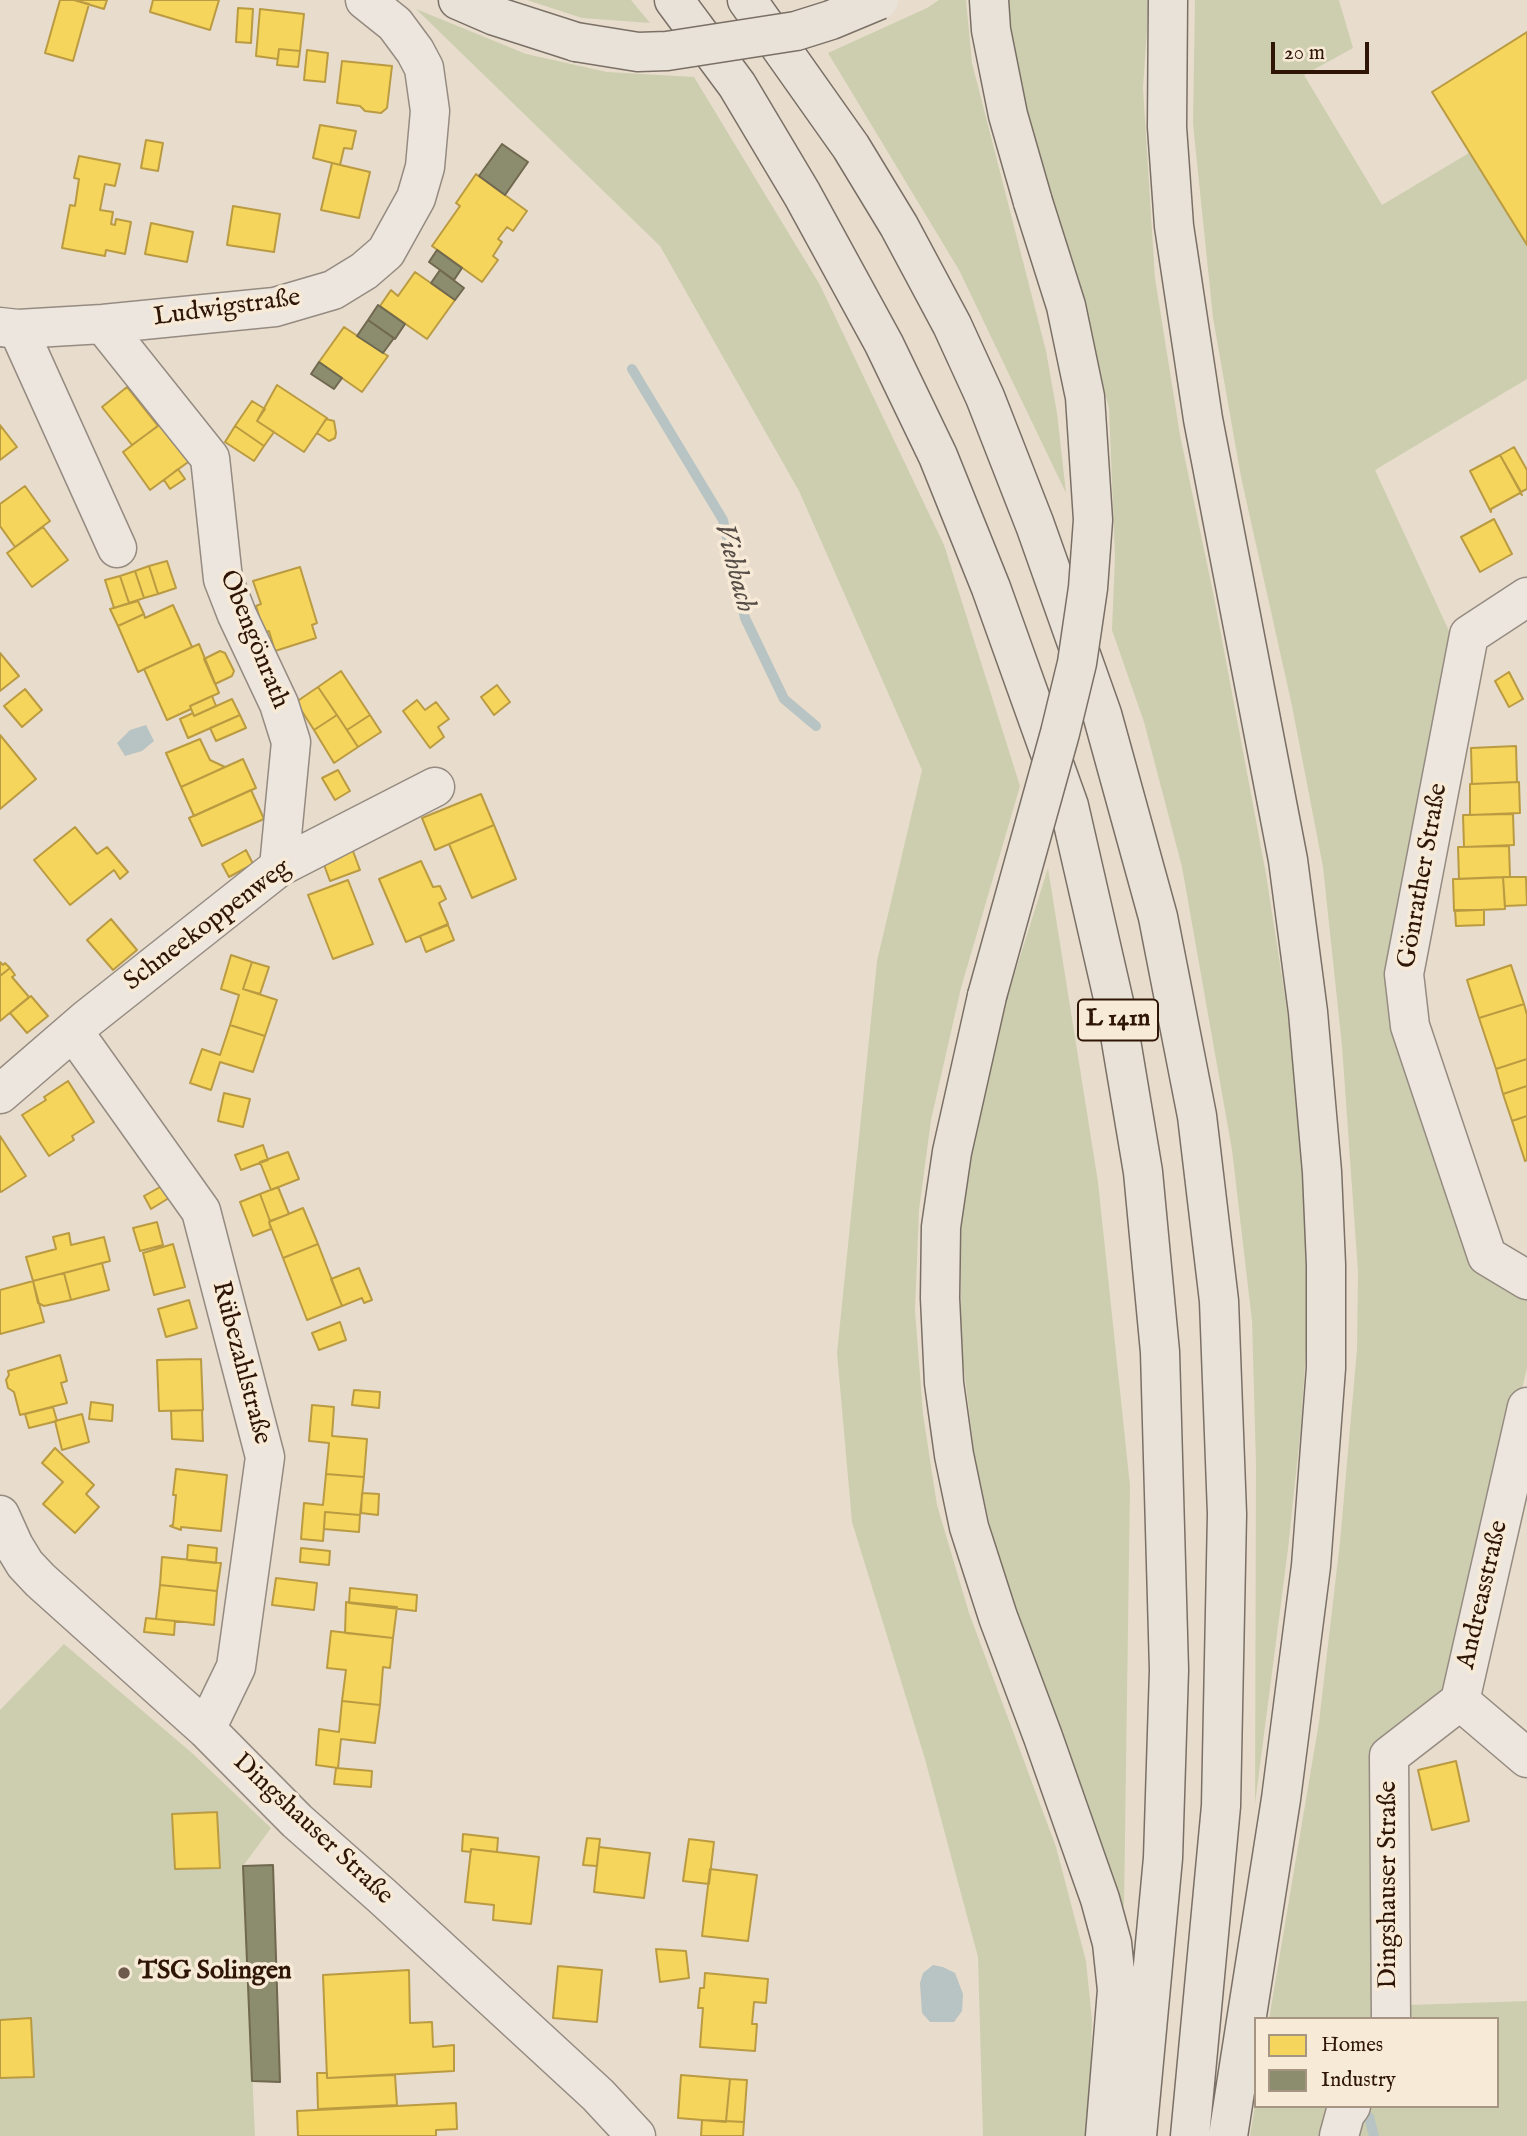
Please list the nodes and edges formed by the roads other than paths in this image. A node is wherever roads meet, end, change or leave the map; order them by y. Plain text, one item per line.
1 (365, 0) edge
2 (458, 0) edge
3 (674, 0) edge
4 (747, 0) edge
5 (879, 0) edge
6 (989, 0) edge
7 (1168, 0) edge
8 (103, 324) junction
9 (9, 328) edge
10 (117, 548) dead end
11 (1527, 597) edge
12 (435, 787) dead end
13 (279, 867) junction
14 (74, 1031) junction
15 (0, 1094) edge
16 (1527, 1280) edge
17 (1527, 1407) edge
18 (0, 1515) edge
19 (1460, 1702) junction
20 (206, 1729) junction
21 (1527, 1758) edge
22 (1391, 2017) edge
23 (1350, 2108) edge
24 (636, 2136) edge
25 (1105, 2136) edge
26 (1137, 2136) edge
27 (1190, 2136) edge
28 (1228, 2136) edge
29 (1339, 2136) edge

1 - 8 street, Ludwigstraße
2 - 5 highway, bridge
3 - 26 highway, L 141n
4 - 27 highway, L 141n
6 - 25 highway, bridge
7 - 28 highway
8 - 9 street, Ludwigstraße
8 - 13 street, Obengönrath
9 - 10 street, Ludwigstraße
11 - 16 street, Gönrather Straße
12 - 13 street, Schneekoppenweg
13 - 14 street, Schneekoppenweg
14 - 15 street, Schneekoppenweg
14 - 20 street, Rübezahlstraße
17 - 19 street, Andreasstraße
18 - 20 street, Dingshauser Straße
19 - 21 street
19 - 22 street, Dingshauser Straße
20 - 24 street, Dingshauser Straße
23 - 29 street

